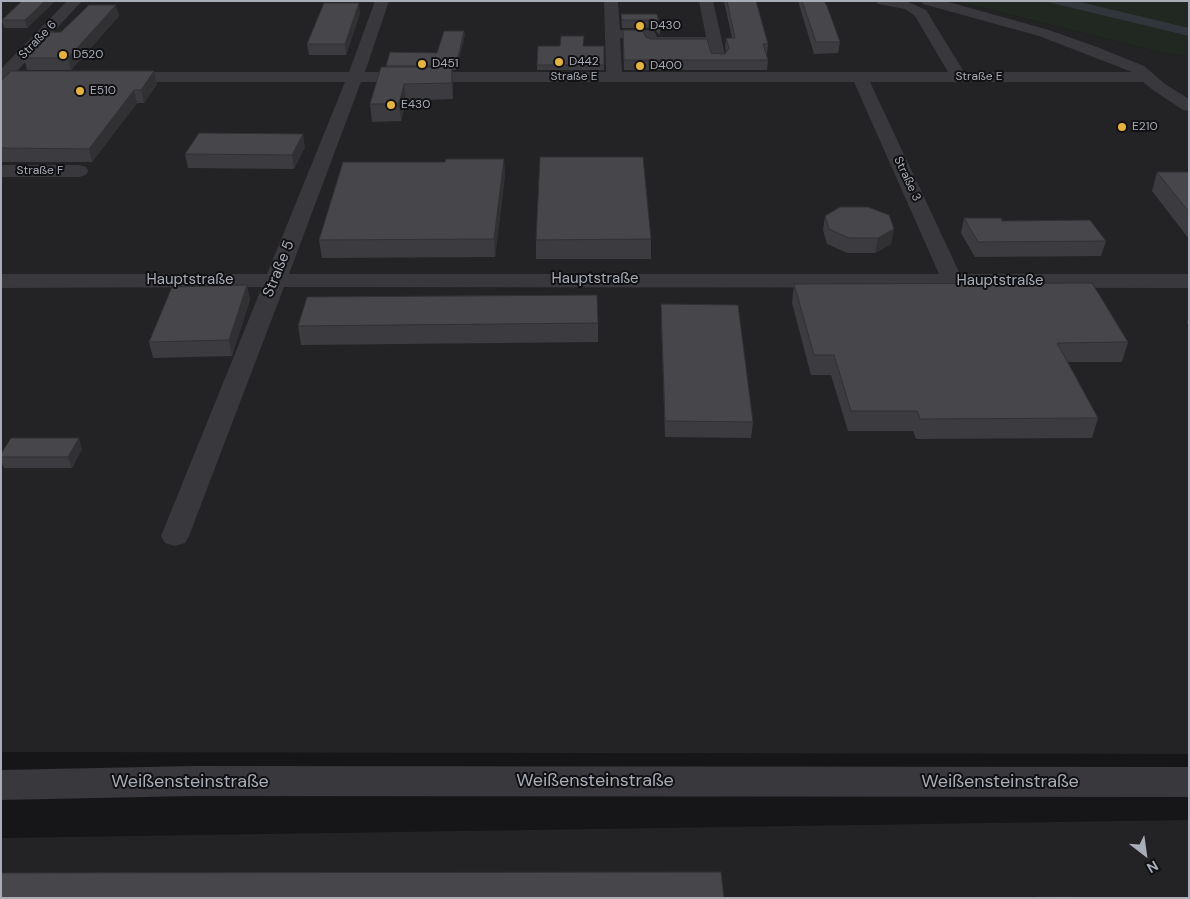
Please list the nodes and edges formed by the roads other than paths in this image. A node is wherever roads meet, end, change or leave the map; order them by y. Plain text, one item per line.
1 (75, 1) edge
2 (382, 1) edge
3 (611, 1) edge
4 (706, 1) edge
5 (882, 1) edge
6 (928, 1) edge
7 (612, 34) junction
8 (714, 42) junction
9 (23, 77) edge
10 (101, 77) edge
11 (355, 77) junction
12 (614, 77) junction
13 (721, 77) junction
14 (860, 77) junction
15 (959, 77) junction
16 (1147, 77) junction
17 (2, 78) edge
18 (1189, 106) edge
19 (1, 171) edge
20 (79, 171) dead end
21 (275, 280) junction
22 (1, 281) edge
23 (954, 281) junction
24 (1189, 281) edge
25 (175, 536) dead end
26 (1189, 782) edge
27 (1, 785) edge

1 - 17 street, Straße 6
2 - 11 street, Straße 5
3 - 7 street
4 - 8 street
5 - 15 street
6 - 16 street
7 - 8 street
7 - 12 street
8 - 13 street
9 - 17 street
10 - 11 street, Straße E
11 - 12 street, Straße E
11 - 21 street, Straße 5
12 - 13 street, Straße E
13 - 14 street, Straße E
14 - 15 street, Straße E
14 - 23 street, Straße 3
15 - 16 street, Straße E
16 - 18 street
19 - 20 street, Straße F
21 - 22 street, Hauptstraße
21 - 23 street, Hauptstraße
21 - 25 street, Straße 5
23 - 24 street, Hauptstraße
26 - 27 street, Weißensteinstraße

